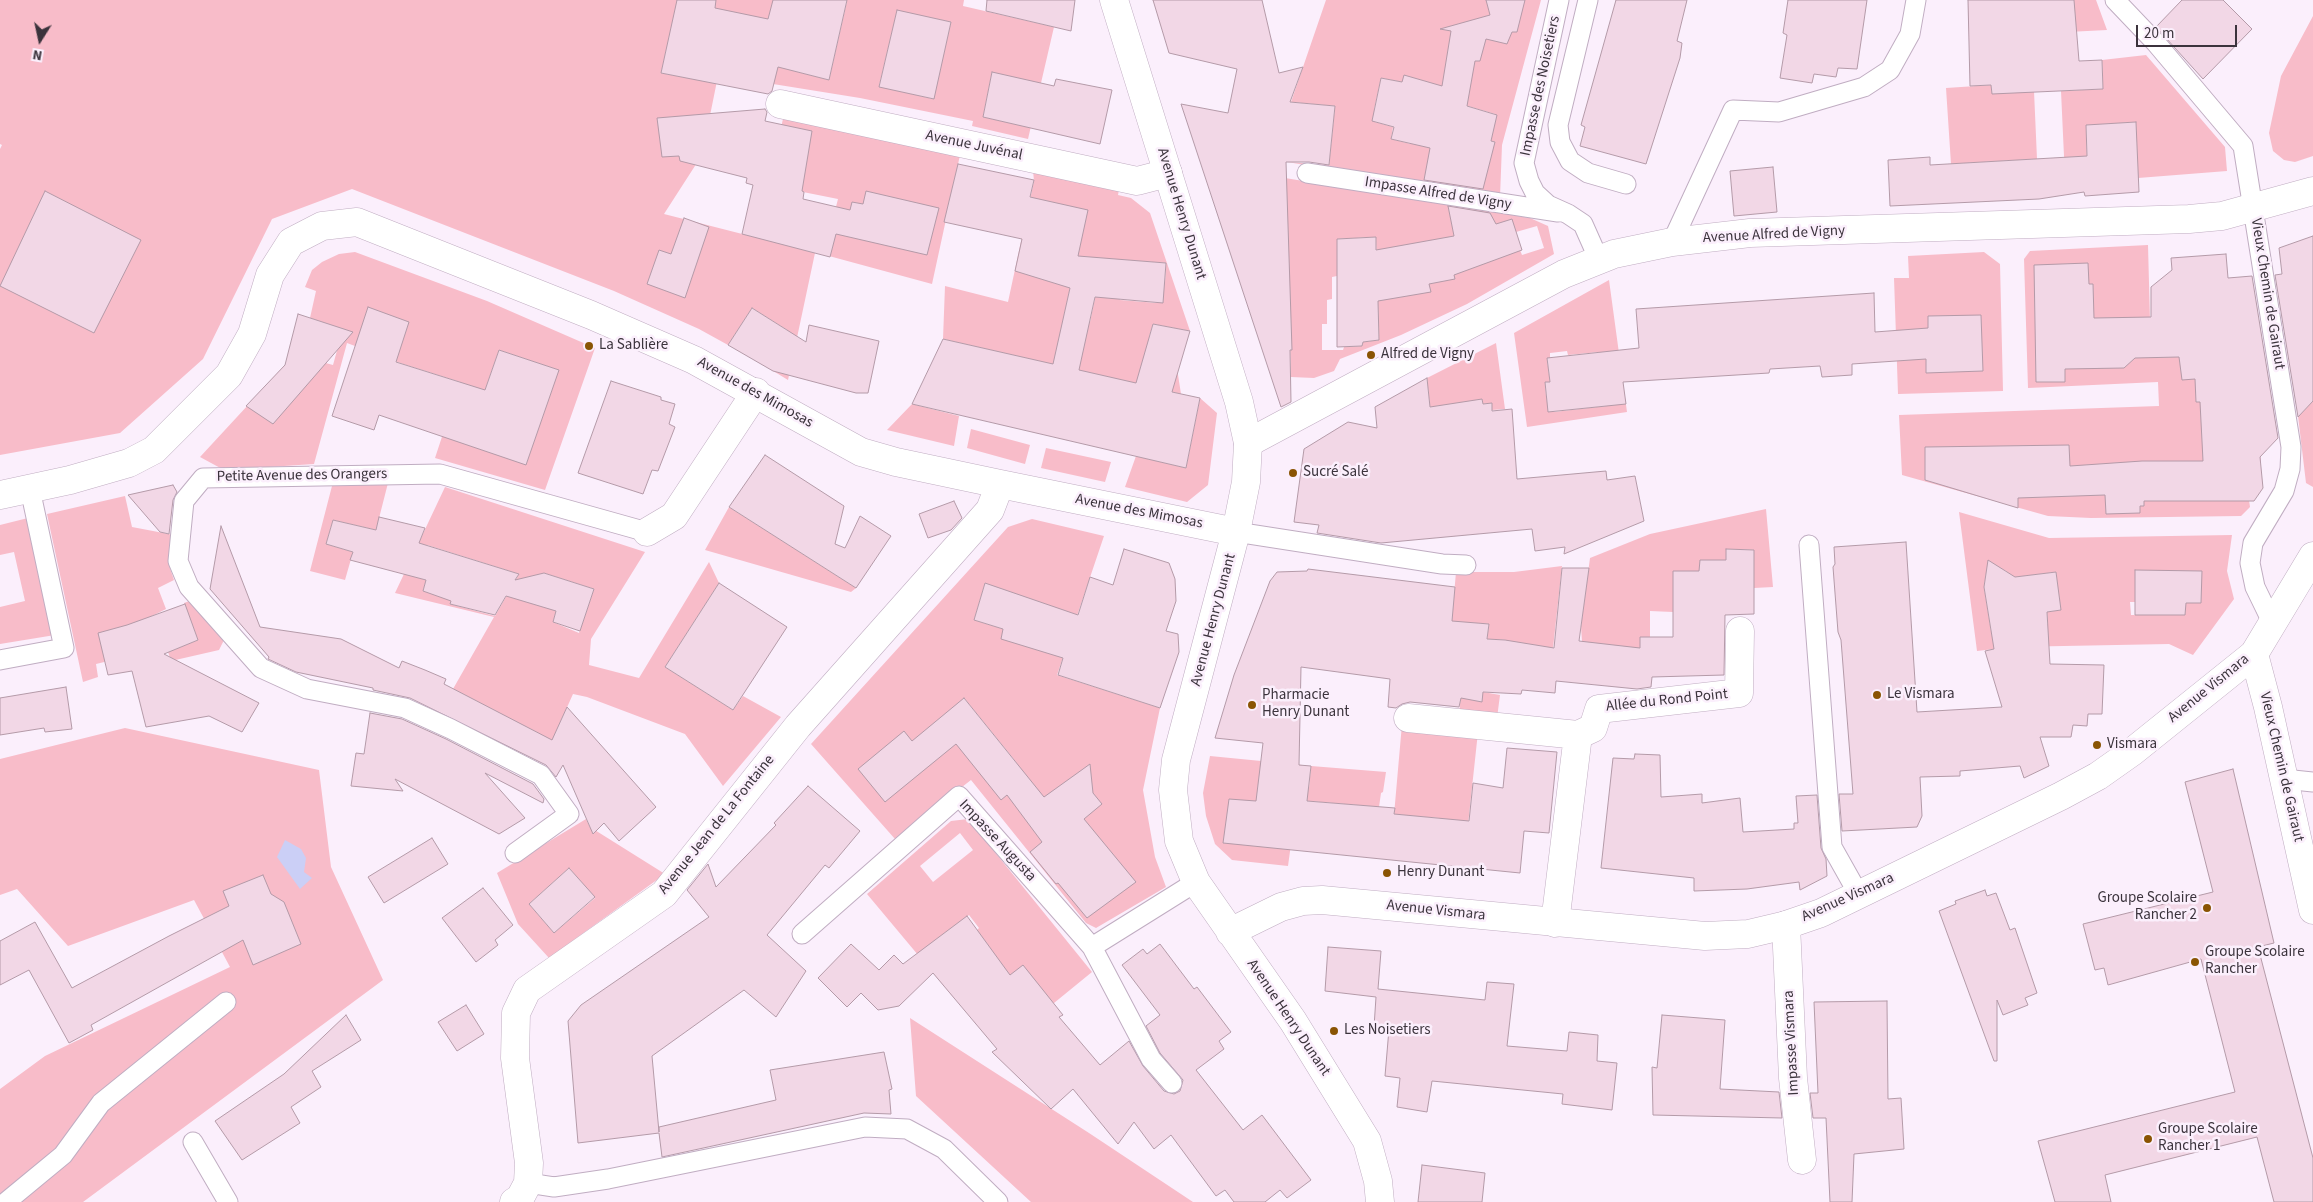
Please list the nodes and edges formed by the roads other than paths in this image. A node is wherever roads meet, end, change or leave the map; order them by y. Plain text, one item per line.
1 (1114, 0) edge
2 (1558, 0) edge
3 (1588, 0) edge
4 (1916, 0) edge
5 (2115, 0) edge
6 (780, 104) dead end
7 (1168, 173) junction
8 (1307, 174) dead end
9 (1626, 184) dead end
10 (2313, 191) edge
11 (2253, 207) junction
12 (1568, 214) junction
13 (1672, 242) junction
14 (1599, 260) junction
15 (756, 392) junction
16 (1248, 443) junction
17 (1000, 484) junction
18 (30, 488) junction
19 (0, 495) edge
20 (647, 532) joint
21 (1236, 532) junction
22 (1810, 545) dead end
23 (2313, 556) edge
24 (1466, 565) dead end
25 (2305, 586) edge
26 (2272, 622) junction
27 (1740, 631) dead end
28 (2254, 654) junction
29 (0, 660) edge
30 (1408, 718) dead end
31 (1578, 735) junction
32 (2284, 779) junction
33 (2313, 782) edge
34 (515, 853) dead end
35 (1196, 882) junction
36 (1859, 895) junction
37 (2313, 910) edge
38 (1555, 923) junction
39 (1786, 925) junction
40 (1230, 932) junction
41 (802, 934) dead end
42 (1092, 947) junction
43 (226, 1002) dead end
44 (1172, 1084) dead end
45 (193, 1142) dead end
46 (1802, 1160) dead end
47 (521, 1192) edge
48 (6, 1202) edge
49 (228, 1202) edge
50 (998, 1202) edge
51 (1380, 1202) edge

1 - 7 street, Avenue Henry Dunant
2 - 12 lane, Impasse des Noisetiers
3 - 9 lane
4 - 13 lane
5 - 11 lane, Vieux Chemin de Gairaut
6 - 7 street, Avenue Juvénal
7 - 16 street, Avenue Henry Dunant
8 - 12 lane, Impasse Alfred de Vigny
10 - 11 street, Avenue Alfred de Vigny
11 - 13 street, Avenue Alfred de Vigny
11 - 26 lane, Vieux Chemin de Gairaut
12 - 14 lane, Impasse des Noisetiers
13 - 14 street, Avenue Alfred de Vigny
14 - 16 street, Avenue Alfred de Vigny
15 - 17 street, Avenue des Mimosas
15 - 18 street, Avenue des Mimosas
15 - 20 street, Petite Avenue des Orangers
16 - 21 street, Avenue Henry Dunant
17 - 21 street, Avenue des Mimosas
17 - 47 street, Avenue Jean de La Fontaine
18 - 19 street
18 - 29 lane
20 - 34 lane, Petite Avenue des Orangers
21 - 24 lane
21 - 35 street, Avenue Henry Dunant
22 - 36 lane
23 - 25 street, Avenue Vismara
25 - 26 street, Avenue Vismara
26 - 28 street, Avenue Vismara
27 - 31 street, Allée du Rond Point
28 - 32 street, Vieux Chemin de Gairaut
28 - 36 street, Avenue Vismara
30 - 31 street
31 - 38 street
32 - 33 lane
32 - 37 street, Vieux Chemin de Gairaut
35 - 40 street, Avenue Henry Dunant
35 - 42 lane
36 - 39 street, Avenue Vismara
38 - 39 street, Avenue Vismara
38 - 40 street, Avenue Vismara
39 - 46 street, Impasse Vismara
40 - 51 street, Avenue Henry Dunant
41 - 42 lane, Impasse Augusta
42 - 44 lane
43 - 48 lane
45 - 49 lane
47 - 50 lane

